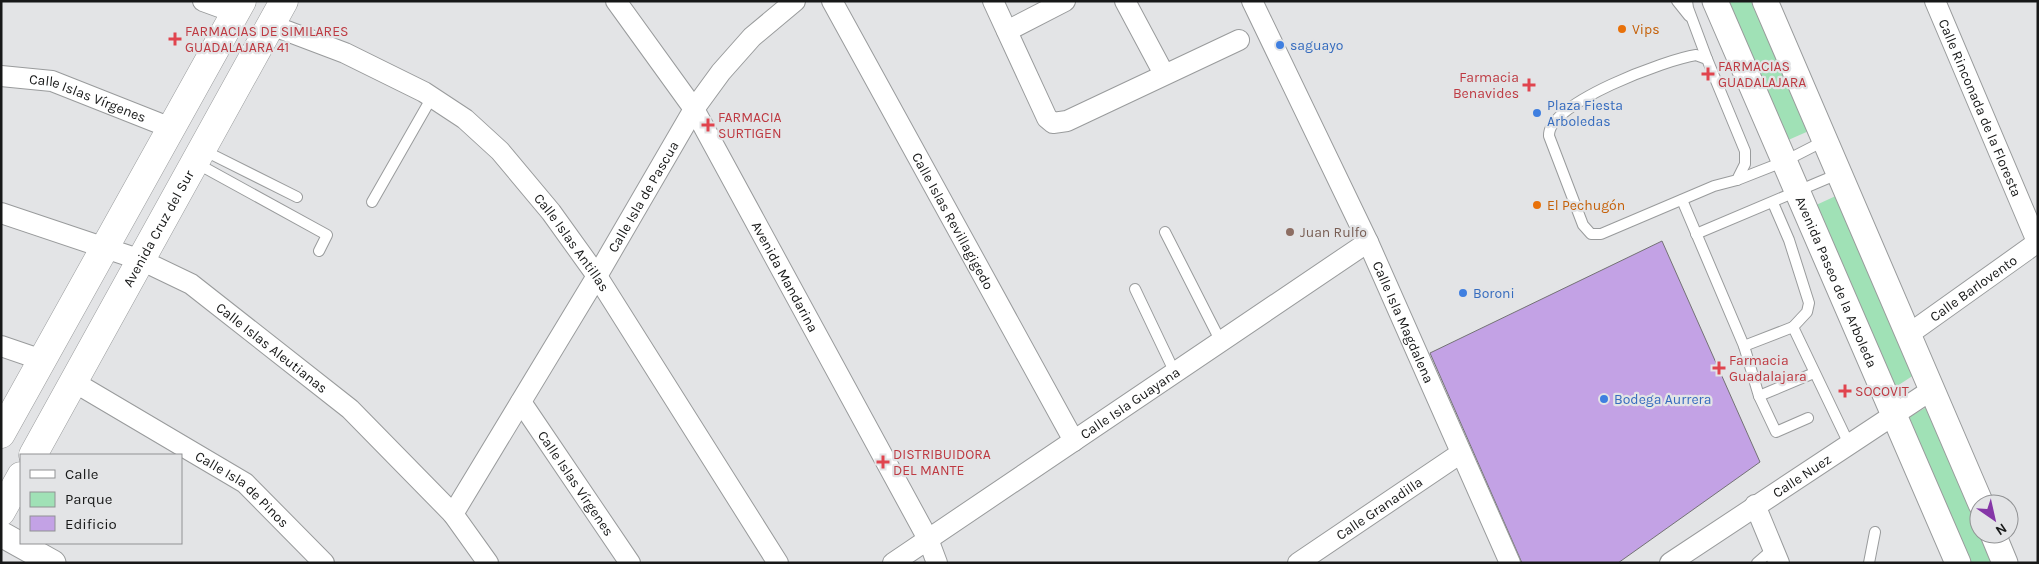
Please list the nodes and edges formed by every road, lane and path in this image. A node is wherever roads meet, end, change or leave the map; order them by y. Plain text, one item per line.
1 (203, 1) edge
2 (284, 1) edge
3 (616, 1) edge
4 (795, 1) edge
5 (832, 1) edge
6 (993, 1) edge
7 (1065, 1) edge
8 (1126, 1) edge
9 (1252, 1) edge
10 (1678, 1) edge
11 (1687, 1) edge
12 (1715, 1) edge
13 (1765, 1) edge
14 (1934, 1) edge
15 (239, 7) edge
16 (1692, 22) junction
17 (271, 25) junction
18 (1007, 31) junction
19 (1239, 40) dead end
20 (1707, 59) junction
21 (207, 64) junction
22 (1164, 74) junction
23 (1, 76) edge
24 (239, 83) junction
25 (432, 97) junction
26 (694, 109) junction
27 (171, 128) junction
28 (1824, 141) junction
29 (199, 156) junction
30 (1783, 162) junction
31 (1838, 174) junction
32 (1737, 180) junction
33 (1796, 193) junction
34 (297, 197) dead end
35 (1682, 200) junction
36 (372, 202) dead end
37 (1773, 203) junction
38 (1, 213) edge
39 (1165, 232) dead end
40 (1696, 234) junction
41 (1368, 242) junction
42 (2038, 243) edge
43 (105, 247) junction
44 (319, 251) dead end
45 (142, 260) junction
46 (597, 276) junction
47 (1135, 289) dead end
48 (1793, 327) junction
49 (1910, 334) junction
50 (1220, 342) junction
51 (1, 346) edge
52 (1744, 346) junction
53 (42, 360) junction
54 (1175, 373) junction
55 (1814, 373) junction
56 (74, 382) junction
57 (1933, 389) junction
58 (1759, 396) junction
59 (520, 402) junction
60 (1894, 415) junction
61 (1808, 418) dead end
62 (1, 434) edge
63 (1074, 441) junction
64 (1849, 444) junction
65 (1461, 453) junction
66 (34, 454) edge
67 (20, 478) edge
68 (1977, 494) edge
69 (1755, 506) junction
70 (1, 512) edge
71 (454, 514) junction
72 (1875, 532) dead end
73 (1, 534) edge
74 (928, 539) junction
75 (1997, 544) edge
76 (1776, 556) edge
77 (53, 563) edge
78 (324, 563) edge
79 (488, 563) edge
80 (630, 563) edge
81 (778, 563) edge
82 (893, 563) edge
83 (937, 563) edge
84 (1298, 563) edge
85 (1510, 563) edge
86 (1670, 563) edge
87 (1757, 563) edge
88 (1868, 563) edge
89 (1958, 563) edge
90 (2006, 563) edge

1 - 15 street
2 - 17 main road, Avenida Cruz del Sur
3 - 26 street, Avenida Mandarina
4 - 26 street, Calle Isla de Pascua
5 - 63 street, Calle Islas Revillagigedo
6 - 18 street
7 - 18 street
8 - 22 street
9 - 41 street, Calle Isla Magdalena
10 - 16 lane
11 - 16 lane
12 - 30 street, Avenida Paseo de la Arboleda
13 - 28 street
14 - 42 street, Calle Rinconada de la Floresta
15 - 21 main road
16 - 20 lane
17 - 24 main road, Avenida Cruz del Sur
17 - 25 street, Calle Islas Antillas
18 - 22 street
19 - 22 street
20 - 32 lane
20 - 35 lane
21 - 24 main road
21 - 27 main road
23 - 27 street, Calle Islas Vírgenes
24 - 29 main road, Avenida Cruz del Sur
25 - 36 lane
25 - 46 street, Calle Islas Antillas
26 - 46 street, Calle Isla de Pascua
26 - 74 street, Avenida Mandarina
27 - 43 main road
28 - 30 lane
28 - 31 street
29 - 34 lane
29 - 44 lane
29 - 45 main road, Avenida Cruz del Sur
30 - 32 lane
30 - 33 street, Avenida Paseo de la Arboleda
31 - 33 lane
31 - 49 street
32 - 35 lane
33 - 37 lane
33 - 60 street, Avenida Paseo de la Arboleda
35 - 40 lane
37 - 40 lane
37 - 48 lane
38 - 43 street, Calle Islas Aleutianas
39 - 50 lane
40 - 52 lane
41 - 50 street, Calle Isla Guayana
41 - 65 street, Calle Isla Magdalena
42 - 49 street, Calle Barlovento
43 - 45 street, Calle Islas Aleutianas
43 - 53 main road
45 - 56 main road, Avenida Cruz del Sur
45 - 71 street, Calle Islas Aleutianas
46 - 59 street, Calle Isla de Pascua
46 - 81 street, Calle Islas Antillas
47 - 54 lane
48 - 52 lane
48 - 55 lane
49 - 57 street
50 - 54 street, Calle Isla Guayana
51 - 53 street
52 - 58 lane
53 - 62 main road
54 - 63 street, Calle Isla Guayana
55 - 58 lane
55 - 64 lane
56 - 66 main road, Avenida Cruz del Sur
56 - 78 street, Calle Isla de Pinos
57 - 60 street, Calle Nuez
57 - 68 street
58 - 61 lane
59 - 71 street, Calle Isla de Pascua
59 - 80 street, Calle Islas Vírgenes
60 - 64 street, Calle Nuez
60 - 89 street, Avenida Paseo de la Arboleda
63 - 74 street, Calle Isla Guayana
64 - 69 street, Calle Nuez
65 - 84 street, Calle Granadilla
65 - 85 street, Calle Isla Magdalena
67 - 70 main road
69 - 76 street
69 - 86 street, Calle Nuez
71 - 79 street, Calle Islas Aleutianas
72 - 88 lane
73 - 77 street
74 - 82 street, Calle Isla Guayana
74 - 83 street, Avenida Mandarina
75 - 90 street
76 - 87 lane

